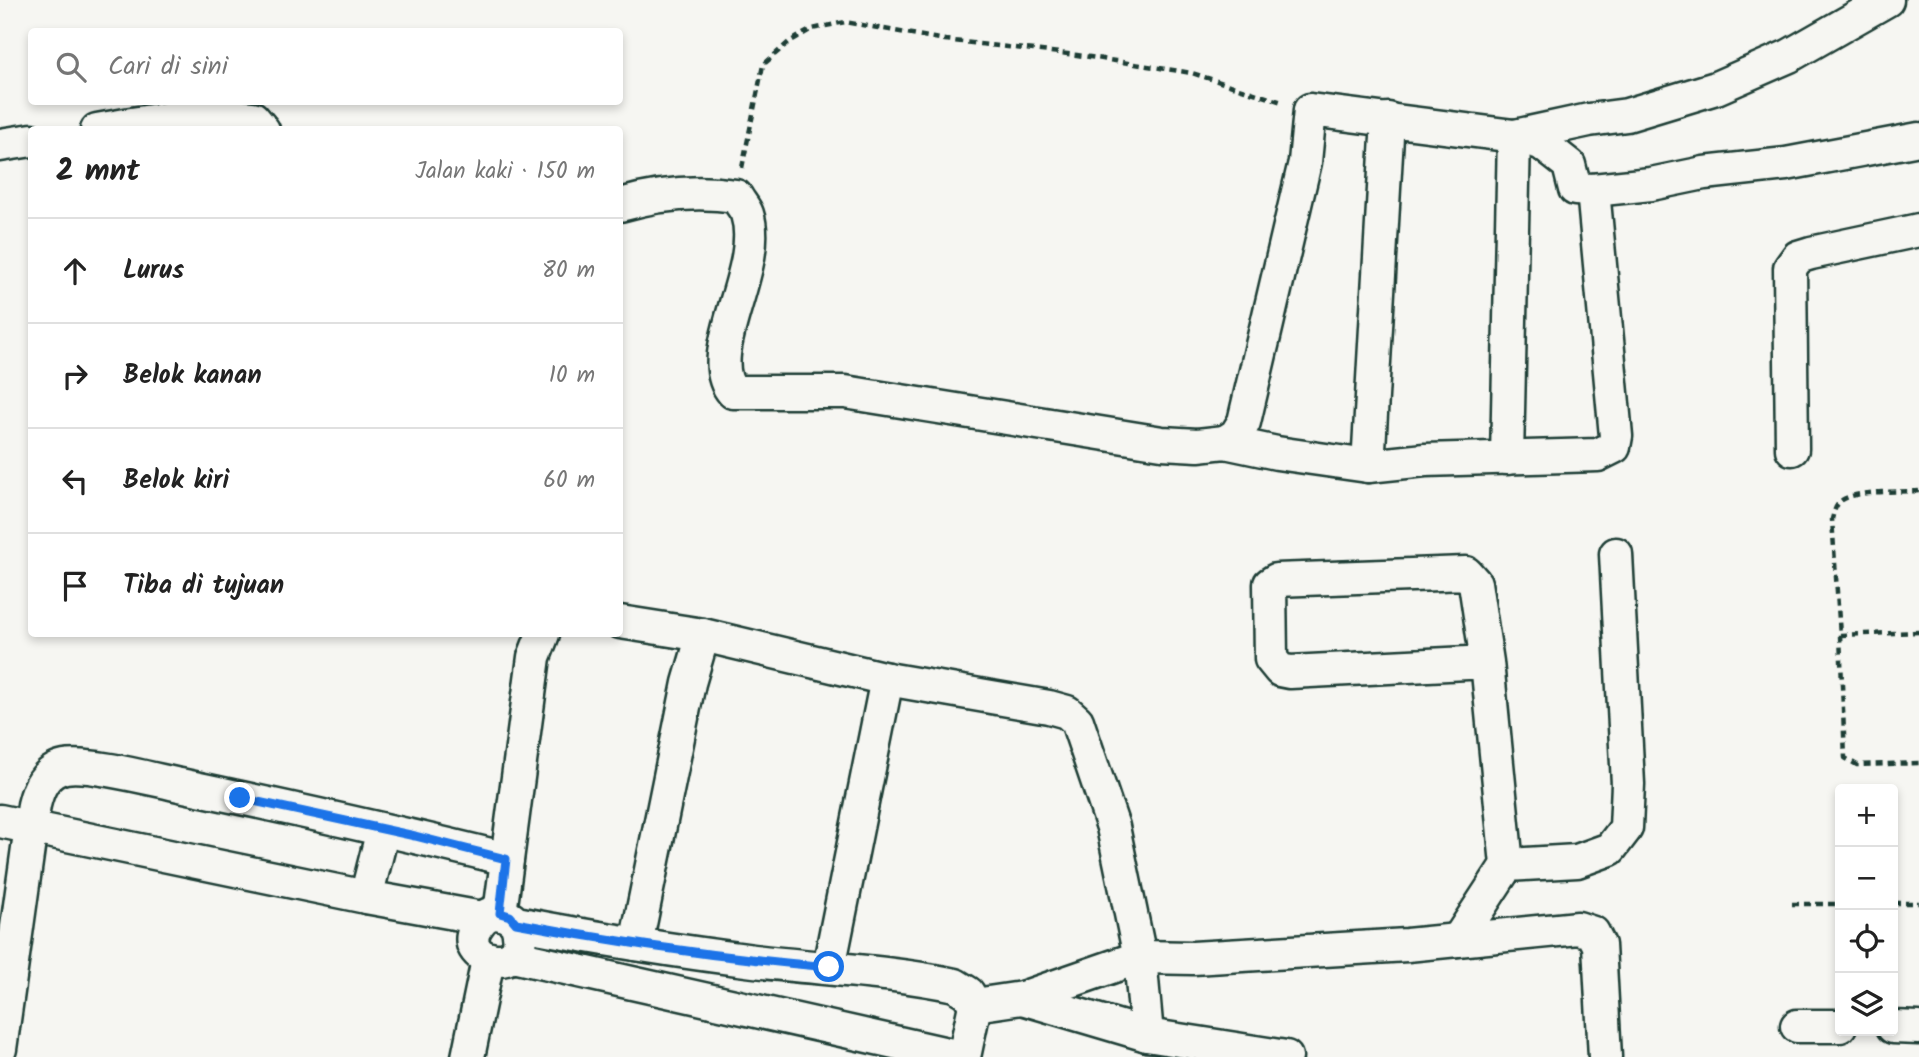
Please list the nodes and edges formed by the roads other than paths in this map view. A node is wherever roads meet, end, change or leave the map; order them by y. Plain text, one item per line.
1 (1887, 0) edge
2 (1388, 119) junction
3 (122, 126) edge
4 (260, 126) edge
5 (1514, 136) junction
6 (1919, 139) edge
7 (28, 141) edge
8 (0, 145) edge
9 (1593, 190) junction
10 (623, 204) edge
11 (1919, 230) edge
12 (1225, 442) junction
13 (1792, 449) dead end
14 (1507, 458) junction
15 (1368, 466) junction
16 (1616, 554) dead end
17 (623, 622) edge
18 (703, 635) junction
19 (542, 637) edge
20 (1487, 662) junction
21 (887, 679) junction
22 (0, 821) edge
23 (31, 827) junction
24 (383, 830) junction
25 (506, 859) junction
26 (1507, 865) junction
27 (366, 897) junction
28 (499, 918) junction
29 (1458, 940) junction
30 (636, 944) junction
31 (1140, 957) junction
32 (500, 958) junction
33 (829, 967) junction
34 (1022, 998) junction
35 (975, 1004) junction
36 (1797, 1026) dead end
37 (1835, 1027) edge
38 (1898, 1027) edge
39 (1919, 1028) edge
40 (1147, 1035) junction
41 (0, 1049) edge
42 (468, 1057) edge
43 (962, 1057) edge
44 (1286, 1057) edge
45 (1605, 1057) edge

1 - 5 street
2 - 5 street
2 - 12 street
2 - 15 street
3 - 4 street
5 - 9 street
5 - 14 street
6 - 9 street
7 - 8 street
9 - 14 street
10 - 12 street
11 - 13 street
12 - 15 street
14 - 15 street
16 - 26 street
17 - 18 street
18 - 21 street
18 - 30 street
19 - 25 street
20 - 20 street
20 - 26 street
21 - 31 street
21 - 33 street
22 - 23 street
23 - 24 street
23 - 27 street
23 - 41 street
24 - 25 street
24 - 27 street
25 - 28 street
26 - 29 street
27 - 28 street
28 - 30 street
28 - 32 street
28 - 32 street
29 - 31 street
29 - 45 street
30 - 33 street
31 - 34 street
31 - 40 street
32 - 42 street
32 - 43 street
33 - 35 street
34 - 35 street
34 - 40 street
35 - 43 street
36 - 37 street
38 - 39 street
40 - 44 street

